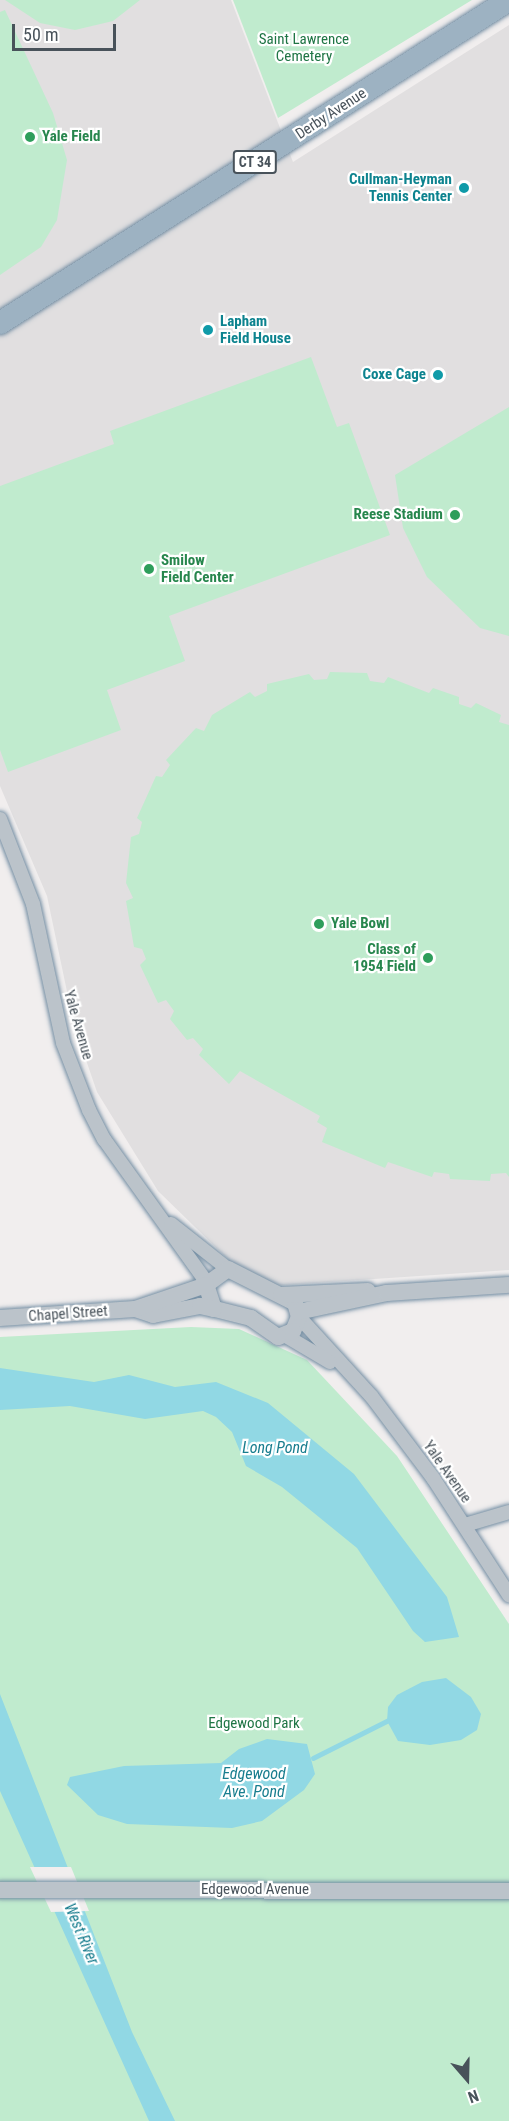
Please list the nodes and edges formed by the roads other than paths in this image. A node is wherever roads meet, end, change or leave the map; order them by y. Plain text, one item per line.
1 (509, 0) edge
2 (0, 323) edge
3 (0, 819) edge
4 (167, 1221) junction
5 (228, 1269) junction
6 (207, 1284) junction
7 (509, 1285) edge
8 (387, 1293) junction
9 (281, 1294) junction
10 (135, 1309) junction
11 (214, 1309) junction
12 (299, 1315) junction
13 (0, 1318) edge
14 (286, 1336) junction
15 (350, 1374) junction
16 (509, 1512) edge
17 (465, 1525) junction
18 (509, 1595) edge
19 (0, 1890) edge
20 (509, 1892) edge

1 - 2 highway, Derby Avenue / CT 34
3 - 4 street, Yale Avenue
4 - 5 street, Yale Avenue
4 - 6 street, Yale Avenue
5 - 6 street, Chapel Street
5 - 9 street
6 - 10 street, Chapel Street
6 - 11 street
7 - 8 street
8 - 9 street
8 - 12 street
9 - 12 street
10 - 11 street, Chapel Street
10 - 13 street, Chapel Street
11 - 14 street, Chapel Street
12 - 14 street
12 - 15 street, Yale Avenue
14 - 15 street, Yale Avenue
15 - 17 street, Yale Avenue
16 - 17 street
17 - 18 street, Yale Avenue
19 - 20 street, Edgewood Avenue

